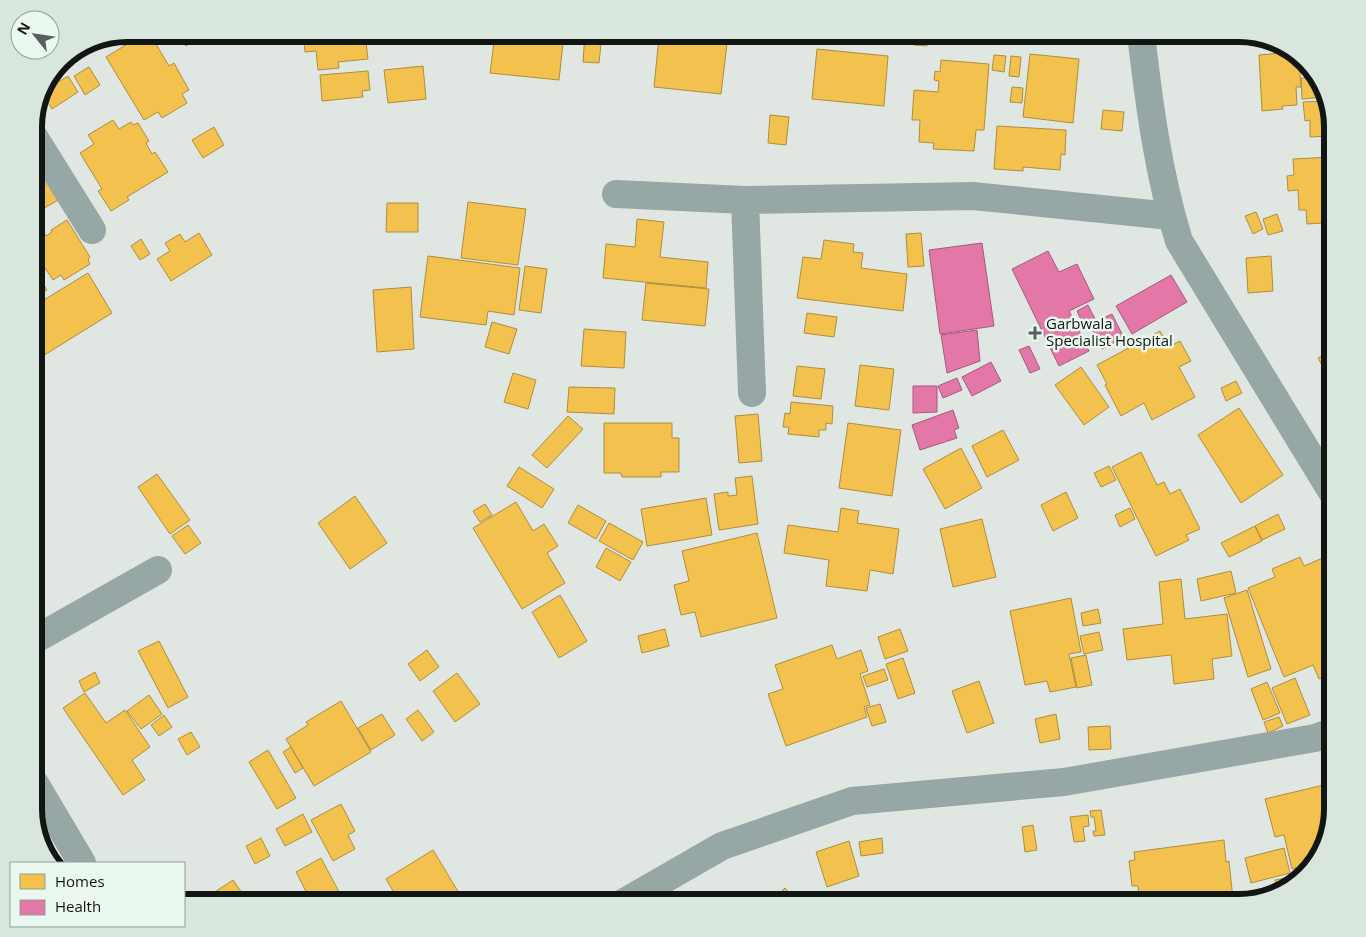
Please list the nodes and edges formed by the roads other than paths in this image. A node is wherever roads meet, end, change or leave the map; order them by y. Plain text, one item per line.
1 (1142, 42) edge
2 (43, 151) edge
3 (616, 194) dead end
4 (745, 200) junction
5 (1171, 216) junction
6 (92, 230) dead end
7 (752, 393) dead end
8 (1324, 479) edge
9 (158, 570) dead end
10 (43, 635) edge
11 (1324, 735) edge
12 (43, 797) edge
13 (81, 862) edge
14 (639, 894) edge

1 - 5 street
2 - 6 street
3 - 4 street
4 - 5 street
4 - 7 street
5 - 8 street
9 - 10 street
11 - 14 street
12 - 13 street

